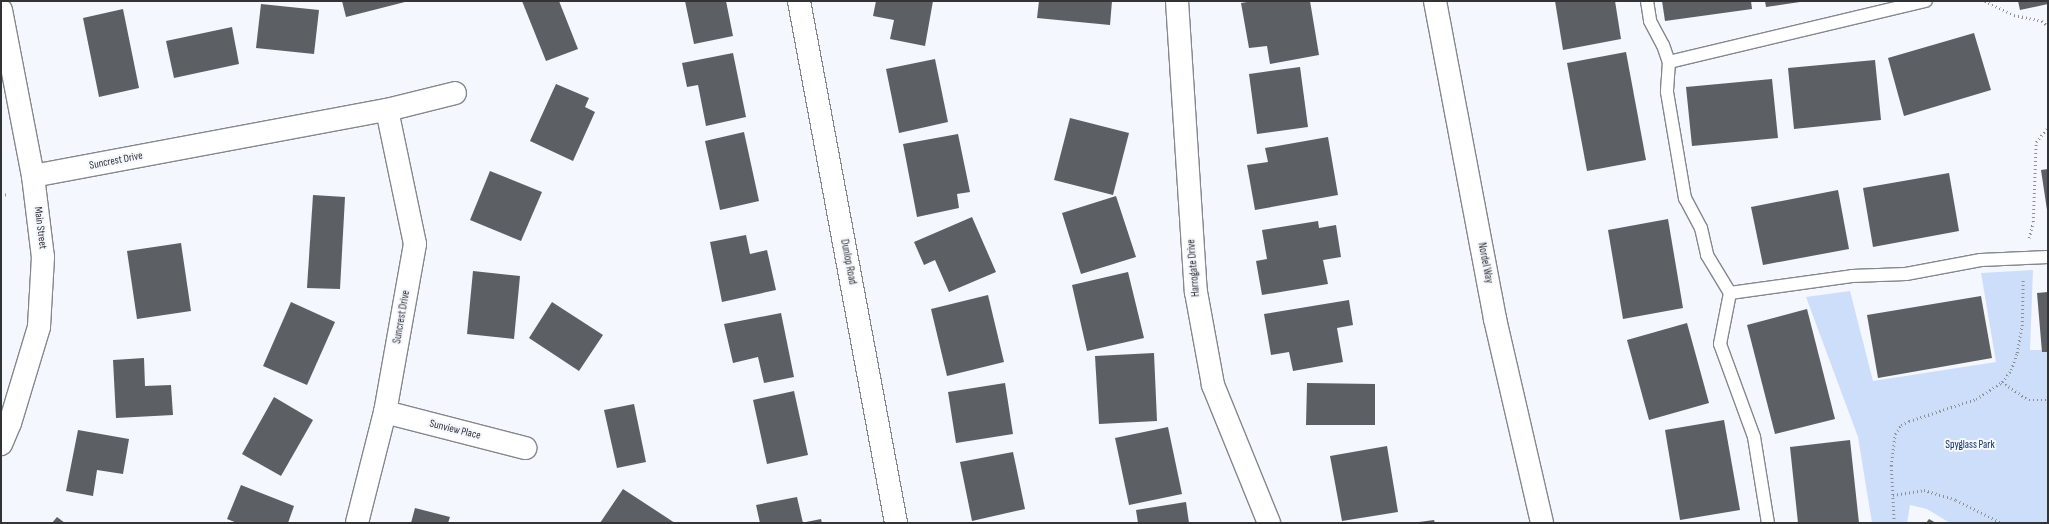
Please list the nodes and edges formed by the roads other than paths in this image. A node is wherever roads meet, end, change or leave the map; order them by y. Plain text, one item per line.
1 (799, 1) edge
2 (1177, 1) edge
3 (1435, 1) edge
4 (1647, 1) edge
5 (1926, 1) edge
6 (1, 10) edge
7 (1669, 62) junction
8 (455, 94) dead end
9 (387, 110) junction
10 (33, 176) junction
11 (2048, 257) edge
12 (1730, 293) junction
13 (385, 412) junction
14 (1, 444) edge
15 (525, 448) dead end
16 (357, 523) edge
17 (896, 523) edge
18 (1269, 523) edge
19 (1542, 523) edge
20 (1768, 523) edge

1 - 17 street, Dunlop Road
2 - 18 street, Harrogate Drive
3 - 19 street, Nordel Way
4 - 7 lane
5 - 7 lane
6 - 10 street, Main Street
7 - 12 lane
8 - 9 street, Suncrest Drive
9 - 10 street, Suncrest Drive
9 - 13 street, Suncrest Drive
10 - 14 street, Main Street
11 - 12 lane
12 - 20 lane
13 - 15 street, Sunview Place
13 - 16 street, Suncrest Drive

